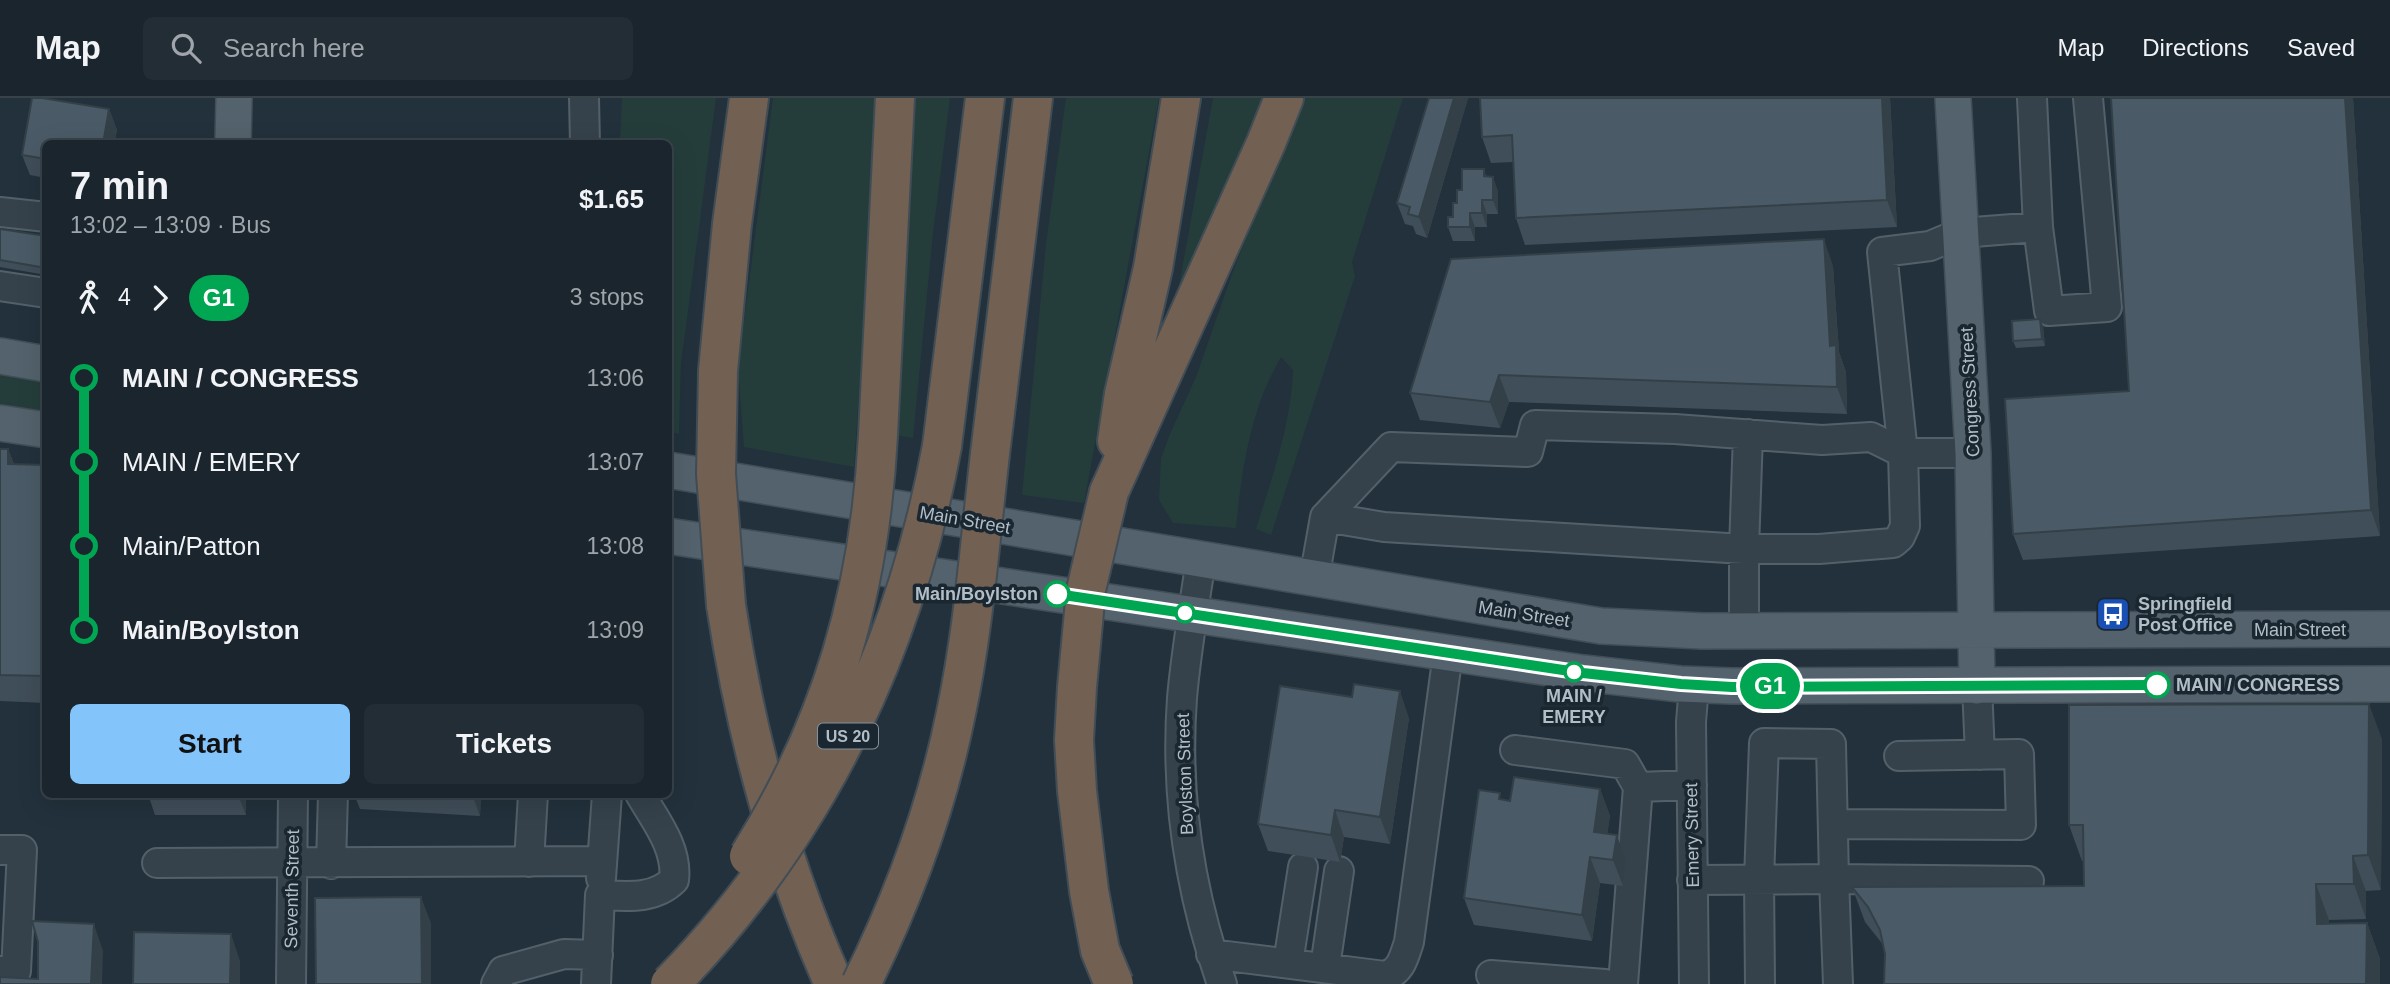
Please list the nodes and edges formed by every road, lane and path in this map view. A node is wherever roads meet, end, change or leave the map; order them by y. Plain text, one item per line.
1 (234, 98) edge
2 (584, 98) edge
3 (749, 98) edge
4 (895, 98) edge
5 (985, 98) edge
6 (1033, 98) edge
7 (1181, 98) edge
8 (1284, 98) edge
9 (1953, 98) edge
10 (2032, 98) edge
11 (2088, 98) edge
12 (233, 140) edge
13 (585, 140) edge
14 (2038, 228) junction
15 (1961, 233) junction
16 (7, 281) edge
17 (42, 288) edge
18 (0, 356) edge
19 (42, 363) edge
20 (0, 423) edge
21 (42, 429) edge
22 (1748, 434) junction
23 (1903, 453) junction
24 (1973, 453) junction
25 (672, 471) edge
26 (1109, 492) junction
27 (1325, 517) junction
28 (672, 537) edge
29 (1744, 549) junction
30 (1201, 560) junction
31 (1314, 579) junction
32 (1192, 615) junction
33 (2390, 629) edge
34 (1744, 631) junction
35 (1977, 631) junction
36 (1448, 653) junction
37 (2390, 684) edge
38 (1694, 685) junction
39 (1977, 686) junction
40 (1515, 750) dead end
41 (1980, 755) junction
42 (1899, 757) dead end
43 (1692, 785) junction
44 (1638, 788) junction
45 (293, 798) edge
46 (333, 798) edge
47 (533, 798) edge
48 (607, 798) edge
49 (642, 798) edge
50 (1833, 824) junction
51 (0, 850) edge
52 (602, 861) junction
53 (529, 862) junction
54 (157, 863) dead end
55 (292, 863) junction
56 (331, 864) junction
57 (1303, 867) dead end
58 (1339, 871) dead end
59 (1759, 879) junction
60 (1834, 879) junction
61 (1692, 880) junction
62 (2029, 881) dead end
63 (600, 895) junction
64 (1211, 954) junction
65 (598, 955) junction
66 (1288, 963) junction
67 (1325, 967) junction
68 (0, 971) edge
69 (1491, 975) dead end
70 (291, 984) edge
71 (496, 984) edge
72 (596, 984) edge
73 (653, 984) edge
74 (670, 984) edge
75 (834, 984) edge
76 (861, 984) edge
77 (1114, 984) edge
78 (1222, 984) edge
79 (1605, 984) edge
80 (1623, 984) edge
81 (1694, 984) edge
82 (1760, 984) edge
83 (1838, 984) edge

1 - 12 main road
2 - 13 street
3 - 75 highway, bridge
4 - 73 highway, bridge
5 - 74 highway, US 20, bridge
6 - 76 highway, bridge
7 - 26 highway
8 - 26 highway
9 - 15 main road, Congress Street
10 - 14 street
11 - 14 street
14 - 15 street
15 - 23 street
15 - 24 main road, Congress Street
16 - 17 street
18 - 19 main road
20 - 21 main road
22 - 23 street
22 - 27 street
22 - 29 street
23 - 24 street
23 - 29 street
24 - 35 main road, Congress Street
25 - 30 main road, Main Street
26 - 77 highway, bridge
27 - 29 street
27 - 31 street
28 - 32 main road
29 - 34 street
30 - 31 main road, Main Street
30 - 32 street, Boylston Street
31 - 34 main road, Main Street
32 - 36 main road
32 - 64 street, Boylston Street
33 - 35 main road, Main Street
34 - 35 main road, Main Street
35 - 39 main road, Congress Street
36 - 38 main road
36 - 67 street
37 - 39 main road
38 - 39 main road
38 - 43 street, Emery Street
39 - 41 street
40 - 44 street
41 - 42 street
41 - 50 street
43 - 44 street
43 - 61 street, Emery Street
44 - 80 street
45 - 55 street, Seventh Street
46 - 56 street
47 - 53 street
48 - 52 street
49 - 63 street
50 - 59 street
50 - 60 street
51 - 68 street
52 - 53 street
52 - 63 street
53 - 56 street
54 - 55 street
55 - 56 street
55 - 70 street, Seventh Street
57 - 66 street
58 - 67 street
59 - 60 street
59 - 61 street
59 - 82 street
60 - 62 street
60 - 83 street
61 - 81 street, Emery Street
63 - 65 street
64 - 66 street
64 - 78 street, Boylston Street
65 - 71 street
65 - 72 street
66 - 67 street
69 - 79 street

